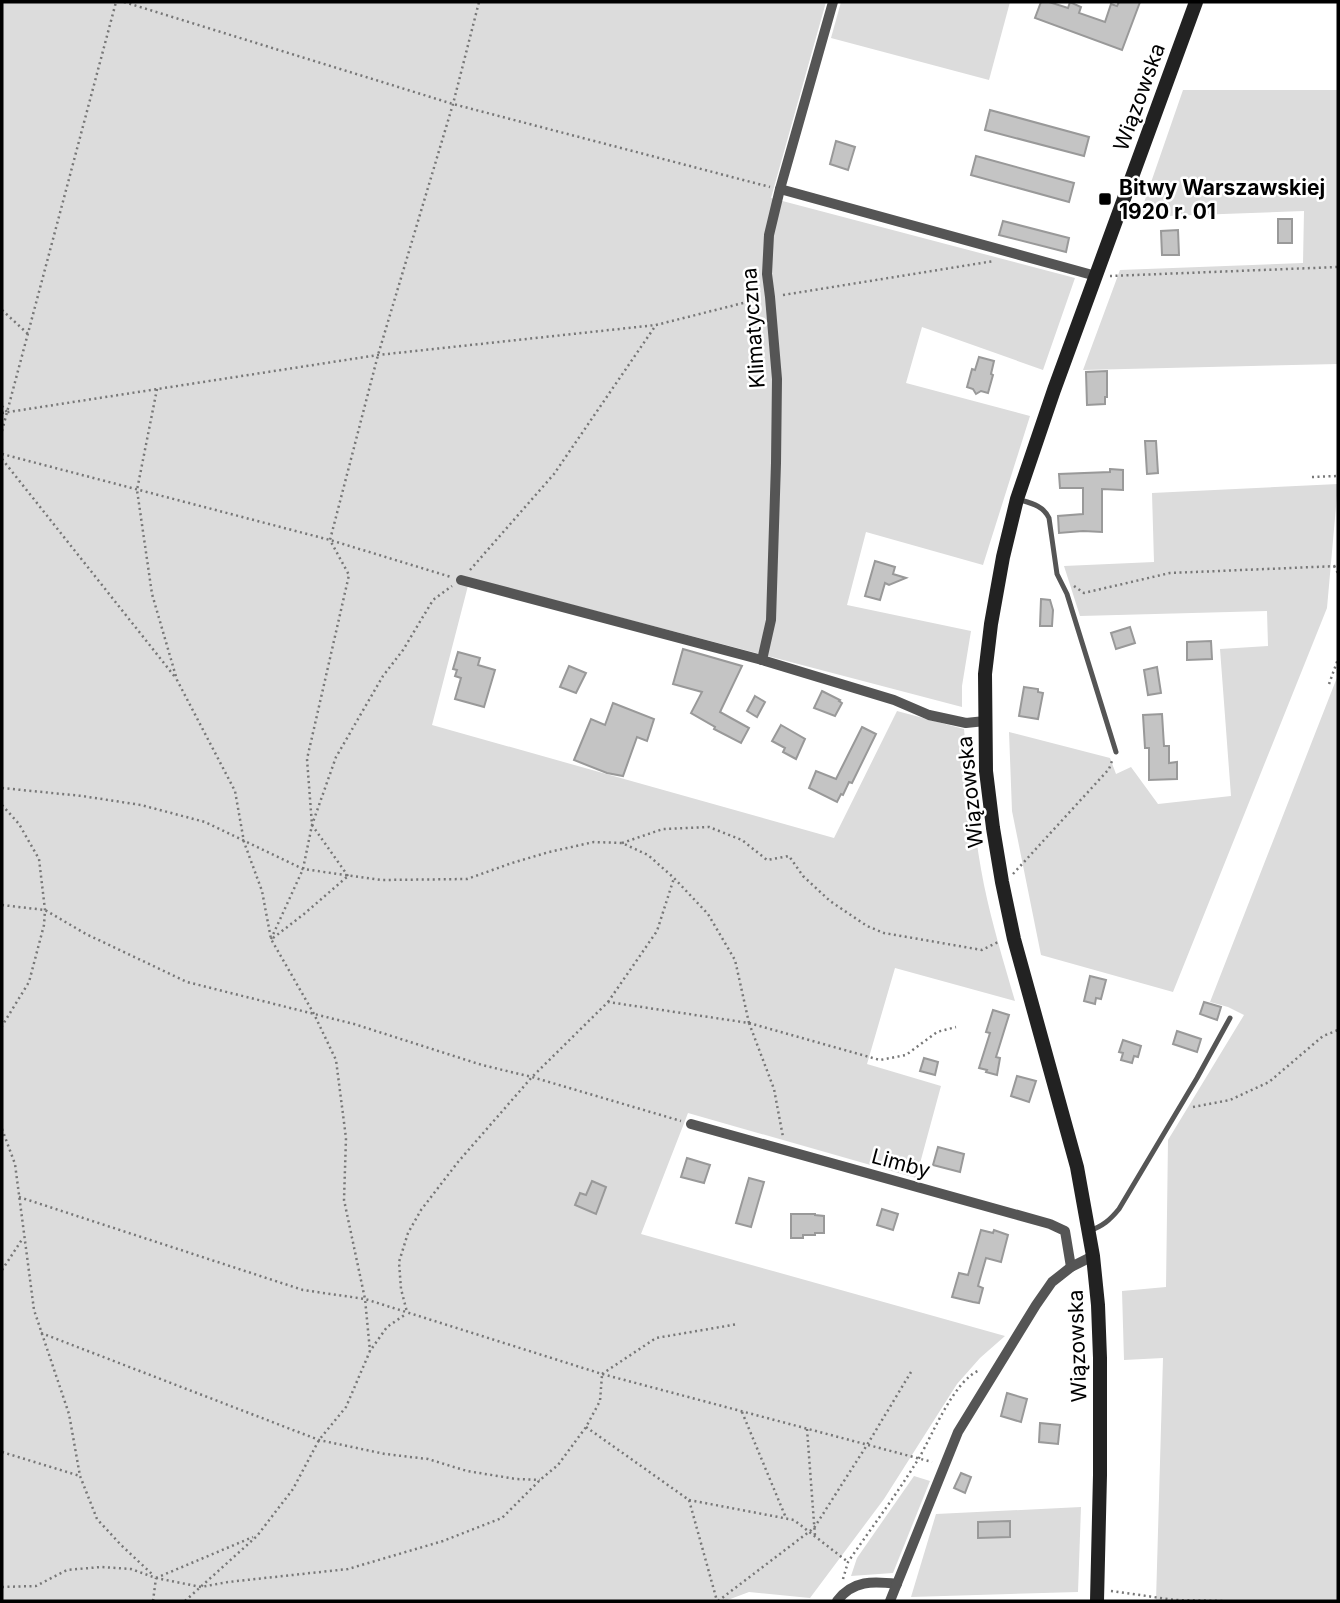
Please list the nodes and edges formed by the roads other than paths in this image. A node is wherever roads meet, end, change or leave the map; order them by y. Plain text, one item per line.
1 (833, 2) edge
2 (1196, 2) edge
3 (780, 189) junction
4 (1096, 276) junction
5 (1017, 499) junction
6 (461, 580) road end
7 (762, 660) junction
8 (985, 721) junction
9 (1116, 752) road end
10 (1230, 1018) dead end
11 (691, 1124) road end
12 (1089, 1231) junction
13 (1093, 1256) junction
14 (1071, 1267) junction
15 (897, 1584) junction
16 (1097, 1595) edge
17 (841, 1597) edge
18 (890, 1601) edge

1 - 3 street, Klimatyczna
2 - 4 main road, Wiązowska
3 - 4 street
3 - 7 street, Klimatyczna
4 - 5 main road, Wiązowska
5 - 8 main road, Wiązowska
5 - 9 lane
6 - 7 street
7 - 8 street
8 - 12 main road, Wiązowska
10 - 12 lane
11 - 14 street, Limby
12 - 13 main road, Wiązowska
13 - 14 street
13 - 16 main road, Wiązowska
14 - 15 street
15 - 17 street
15 - 18 street

